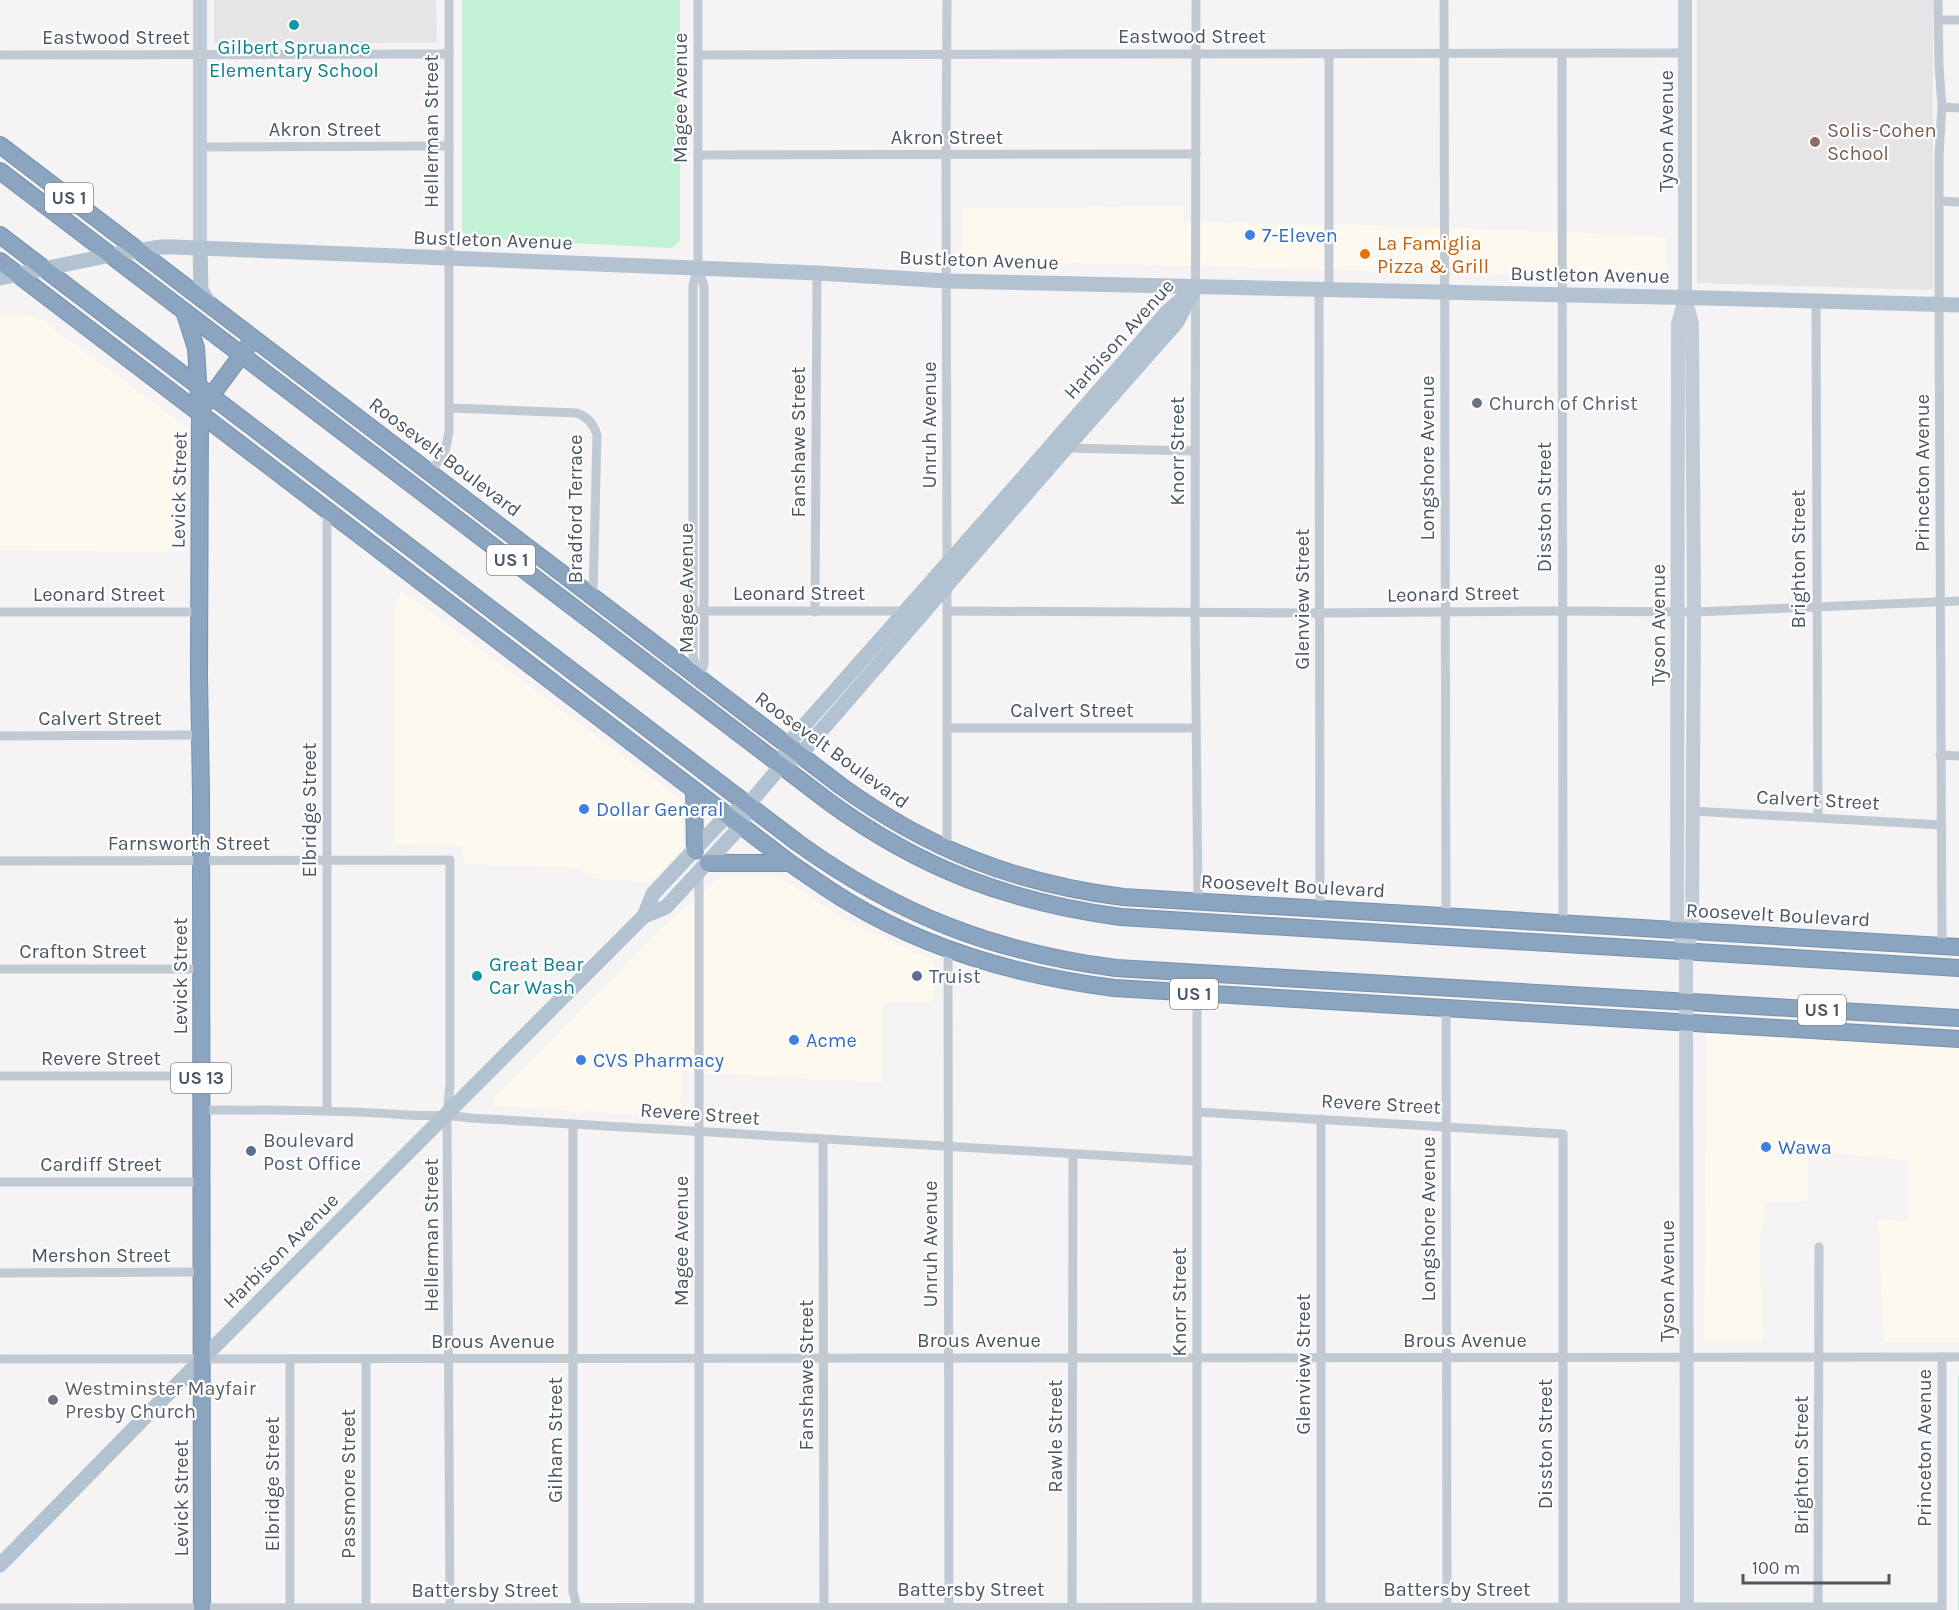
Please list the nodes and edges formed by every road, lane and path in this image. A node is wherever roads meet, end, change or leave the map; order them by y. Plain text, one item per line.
1 (200, 0) edge
2 (449, 0) edge
3 (698, 0) edge
4 (947, 0) edge
5 (1196, 0) edge
6 (1444, 0) edge
7 (1685, 0) edge
8 (1938, 0) edge
9 (1939, 20) junction
10 (1959, 20) edge
11 (1685, 53) junction
12 (449, 54) junction
13 (947, 54) junction
14 (1196, 54) junction
15 (1329, 54) junction
16 (1562, 54) junction
17 (0, 55) edge
18 (200, 55) junction
19 (699, 55) junction
20 (1444, 55) junction
21 (1942, 107) junction
22 (1959, 108) edge
23 (0, 146) edge
24 (449, 146) junction
25 (200, 147) junction
26 (1196, 154) junction
27 (698, 155) junction
28 (946, 156) junction
29 (0, 171) edge
30 (1939, 201) junction
31 (1959, 202) edge
32 (0, 234) edge
33 (200, 248) junction
34 (139, 251) junction
35 (111, 255) junction
36 (449, 259) junction
37 (0, 261) edge
38 (45, 268) junction
39 (698, 268) junction
40 (817, 273) junction
41 (18, 274) junction
42 (0, 278) edge
43 (947, 281) junction
44 (1196, 287) junction
45 (1324, 290) junction
46 (1444, 293) junction
47 (1562, 296) junction
48 (1685, 297) junction
49 (1816, 301) junction
50 (1939, 305) junction
51 (1959, 305) edge
52 (211, 306) junction
53 (184, 311) junction
54 (254, 339) junction
55 (242, 355) junction
56 (204, 390) junction
57 (450, 408) junction
58 (200, 413) junction
59 (1049, 448) junction
60 (1066, 448) junction
61 (1195, 451) junction
62 (693, 452) junction
63 (704, 452) junction
64 (430, 472) junction
65 (428, 497) junction
66 (327, 510) junction
67 (502, 528) junction
68 (356, 532) junction
69 (947, 564) junction
70 (440, 569) junction
71 (947, 586) junction
72 (593, 597) junction
73 (1959, 601) edge
74 (1941, 602) junction
75 (1816, 608) junction
76 (693, 611) junction
77 (704, 611) junction
78 (905, 611) junction
79 (947, 611) junction
80 (1562, 611) junction
81 (0, 612) edge
82 (199, 612) junction
83 (815, 612) junction
84 (1195, 612) junction
85 (1446, 612) junction
86 (1678, 612) junction
87 (1694, 612) junction
88 (1320, 613) junction
89 (564, 665) junction
90 (699, 678) junction
91 (947, 728) junction
92 (1196, 728) junction
93 (199, 735) junction
94 (622, 735) junction
95 (0, 736) edge
96 (794, 750) junction
97 (1940, 755) junction
98 (1959, 756) edge
99 (781, 766) junction
100 (1685, 778) junction
101 (694, 790) junction
102 (748, 804) junction
103 (1692, 811) junction
104 (727, 815) junction
105 (1818, 818) junction
106 (1942, 825) junction
107 (741, 826) junction
108 (947, 849) junction
109 (695, 851) junction
110 (0, 861) edge
111 (201, 861) junction
112 (327, 861) junction
113 (450, 861) joint
114 (790, 863) junction
115 (703, 868) junction
116 (1198, 902) junction
117 (1320, 909) junction
118 (644, 916) junction
119 (1446, 916) junction
120 (1563, 923) junction
121 (1684, 931) junction
122 (1942, 946) junction
123 (1959, 947) edge
124 (948, 949) junction
125 (1686, 951) junction
126 (1805, 959) junction
127 (1959, 968) edge
128 (0, 969) edge
129 (201, 969) junction
130 (1197, 994) junction
131 (1686, 1002) junction
132 (1446, 1009) junction
133 (1959, 1018) edge
134 (1686, 1023) junction
135 (1959, 1040) edge
136 (0, 1076) edge
137 (201, 1076) junction
138 (201, 1110) junction
139 (327, 1110) junction
140 (1197, 1112) junction
141 (447, 1115) junction
142 (1320, 1119) junction
143 (573, 1124) junction
144 (1446, 1126) junction
145 (699, 1132) junction
146 (1563, 1134) joint
147 (824, 1139) junction
148 (948, 1146) junction
149 (1073, 1154) junction
150 (1197, 1161) junction
151 (0, 1182) edge
152 (202, 1182) junction
153 (1819, 1247) dead end
154 (202, 1272) junction
155 (0, 1273) edge
156 (1819, 1357) junction
157 (1942, 1357) junction
158 (1959, 1357) edge
159 (824, 1358) junction
160 (948, 1358) junction
161 (1074, 1358) junction
162 (1197, 1358) junction
163 (1321, 1358) junction
164 (1446, 1358) junction
165 (1563, 1358) junction
166 (1686, 1358) junction
167 (0, 1359) edge
168 (290, 1359) junction
169 (366, 1359) junction
170 (450, 1359) junction
171 (573, 1359) junction
172 (699, 1359) junction
173 (201, 1360) junction
174 (0, 1565) edge
175 (0, 1608) edge
176 (290, 1608) junction
177 (366, 1608) junction
178 (1563, 1608) edge
179 (1687, 1608) edge
180 (1818, 1608) edge
181 (1942, 1608) edge
182 (202, 1609) edge
183 (450, 1609) edge
184 (578, 1609) edge
185 (699, 1609) edge
186 (824, 1609) edge
187 (949, 1609) edge
188 (1072, 1609) edge
189 (1197, 1609) edge
190 (1321, 1609) edge
191 (1447, 1609) edge

1 - 18 street
2 - 12 street, Hellerman Street
3 - 19 street, Magee Avenue
4 - 13 street, Unruh Avenue
5 - 14 street, Knorr Street
6 - 20 street, Longshore Avenue
7 - 11 street, Tyson Avenue
8 - 9 street, Princeton Avenue
9 - 10 street
9 - 21 street, Princeton Avenue
11 - 16 street, Eastwood Street
11 - 48 street, Tyson Avenue
12 - 18 street, Eastwood Street
12 - 24 street, Hellerman Street
13 - 14 street, Eastwood Street
13 - 19 street, Eastwood Street
13 - 28 street, Unruh Avenue
14 - 15 street, Eastwood Street
14 - 26 street, Knorr Street
15 - 20 street, Eastwood Street
15 - 45 street, Glenview Street
16 - 20 street, Eastwood Street
16 - 47 street, Disston Street
17 - 18 street, Eastwood Street
18 - 25 street
19 - 27 street, Magee Avenue
20 - 46 street, Longshore Avenue
21 - 22 street
21 - 30 street, Princeton Avenue
23 - 34 highway, Roosevelt Boulevard / US 1
24 - 25 street, Akron Street
24 - 36 street, Hellerman Street
25 - 33 street
26 - 28 street, Akron Street
26 - 44 street, Knorr Street
27 - 28 street, Akron Street
27 - 39 street, Magee Avenue
28 - 43 street, Unruh Avenue
29 - 35 highway, Roosevelt Boulevard / US 1
30 - 31 street
30 - 50 street, Princeton Avenue
32 - 38 highway, US 1
33 - 34 main road, Bustleton Avenue
33 - 36 main road, Bustleton Avenue
33 - 52 main road
34 - 35 main road, Bustleton Avenue
34 - 52 highway, Roosevelt Boulevard / US 1
35 - 38 main road, Bustleton Avenue
35 - 53 highway, Roosevelt Boulevard / US 1
36 - 39 main road, Bustleton Avenue
36 - 57 street, Hellerman Street
37 - 41 highway, US 1
38 - 41 main road, Bustleton Avenue
38 - 56 highway, US 1
39 - 40 main road, Bustleton Avenue
39 - 62 street, Magee Avenue
39 - 63 street, Magee Avenue
40 - 43 main road, Bustleton Avenue
40 - 83 street, Fanshawe Street
41 - 42 main road, Bustleton Avenue
41 - 58 highway, US 1
43 - 44 main road, Bustleton Avenue
43 - 69 street, Unruh Avenue
44 - 45 main road, Bustleton Avenue
44 - 59 main road, Harbison Avenue
44 - 60 main road, Harbison Avenue
44 - 61 street, Knorr Street
45 - 46 main road, Bustleton Avenue
45 - 88 street, Glenview Street
46 - 47 main road, Bustleton Avenue
46 - 85 street, Longshore Avenue
47 - 48 main road, Bustleton Avenue
47 - 80 street, Disston Street
48 - 49 main road, Bustleton Avenue
48 - 86 street, Tyson Avenue
48 - 87 street, Tyson Avenue
49 - 50 main road, Bustleton Avenue
49 - 75 street, Brighton Street
50 - 51 main road, Bustleton Avenue
50 - 74 street, Princeton Avenue
52 - 54 highway, Roosevelt Boulevard / US 1
53 - 55 highway, Roosevelt Boulevard / US 1
53 - 56 highway
54 - 55 highway, Levick Street / US 13
54 - 64 highway, Roosevelt Boulevard / US 1
55 - 56 highway, Levick Street / US 13
55 - 65 highway, Roosevelt Boulevard / US 1
56 - 58 highway, Levick Street / US 13
56 - 70 highway, US 1
57 - 64 street, Hellerman Street
57 - 72 street, Bradford Terrace
58 - 66 highway, US 1
58 - 82 highway, Levick Street / US 13
59 - 60 street
59 - 69 main road, Harbison Avenue
60 - 61 street
60 - 71 main road, Harbison Avenue
61 - 84 street, Knorr Street
62 - 63 street
62 - 76 street, Magee Avenue
63 - 77 street, Magee Avenue
64 - 67 highway, Roosevelt Boulevard / US 1
65 - 67 highway
65 - 99 highway, Roosevelt Boulevard / US 1
66 - 68 highway, US 1
66 - 112 street, Elbridge Street
67 - 72 highway, Roosevelt Boulevard / US 1
68 - 70 highway
68 - 94 highway, US 1
69 - 71 street, Unruh Avenue
69 - 78 main road, Harbison Avenue
70 - 89 highway, US 1
71 - 79 street, Unruh Avenue
71 - 96 main road, Harbison Avenue
72 - 90 highway, Roosevelt Boulevard / US 1
73 - 74 street, Leonard Street
74 - 75 street, Leonard Street
74 - 97 street, Princeton Avenue
75 - 87 street, Leonard Street
75 - 105 street, Brighton Street
76 - 77 street, Leonard Street
76 - 90 street, Magee Avenue
77 - 83 street, Leonard Street
77 - 90 street, Magee Avenue
78 - 83 street, Leonard Street
78 - 96 main road, Harbison Avenue
79 - 84 street, Leonard Street
79 - 91 street, Unruh Avenue
80 - 85 street, Leonard Street
80 - 86 street, Leonard Street
80 - 120 street, Disston Street
81 - 82 street, Leonard Street
82 - 93 highway, Levick Street / US 13
84 - 88 street, Leonard Street
84 - 92 street, Knorr Street
85 - 88 street, Leonard Street
85 - 119 street, Longshore Avenue
86 - 87 street, Leonard Street
86 - 100 street, Tyson Avenue
87 - 100 street, Tyson Avenue
88 - 117 street, Glenview Street
89 - 94 highway
89 - 102 highway, US 1
90 - 96 highway, Roosevelt Boulevard / US 1
91 - 92 street, Calvert Street
91 - 108 street, Unruh Avenue
92 - 116 street, Knorr Street
93 - 95 street, Calvert Street
93 - 111 highway, Levick Street / US 13
94 - 101 highway, US 1
96 - 99 main road, Harbison Avenue
96 - 108 highway, Roosevelt Boulevard / US 1
97 - 98 street
97 - 106 street, Princeton Avenue
99 - 102 main road, Harbison Avenue
99 - 125 highway, Roosevelt Boulevard / US 1
100 - 103 street, Tyson Avenue
100 - 121 street, Tyson Avenue
101 - 104 highway, US 1
101 - 109 highway
102 - 104 main road, Harbison Avenue
102 - 107 main road, Harbison Avenue
102 - 131 highway, US 1
103 - 105 street, Calvert Street
103 - 121 street, Tyson Avenue
104 - 107 highway, US 1
104 - 109 main road, Harbison Avenue
105 - 106 street, Calvert Street
106 - 122 street, Princeton Avenue
107 - 114 highway, US 1
107 - 115 main road, Harbison Avenue
108 - 116 highway, Roosevelt Boulevard / US 1
109 - 118 main road, Harbison Avenue
110 - 111 street, Farnsworth Street
111 - 112 street, Farnsworth Street
111 - 129 highway, Levick Street / US 13
112 - 113 street, Farnsworth Street
112 - 139 street, Elbridge Street
113 - 141 street, Hellerman Street
114 - 115 highway
114 - 124 highway, US 1
115 - 118 main road, Harbison Avenue
115 - 145 street, Magee Avenue
116 - 117 highway, Roosevelt Boulevard / US 1
117 - 119 highway, Roosevelt Boulevard / US 1
118 - 141 main road, Harbison Avenue
119 - 120 highway, Roosevelt Boulevard / US 1
120 - 121 highway, Roosevelt Boulevard / US 1
121 - 122 highway, Roosevelt Boulevard / US 1
121 - 125 street, Tyson Avenue
122 - 123 highway, Roosevelt Boulevard / US 1
122 - 126 highway
124 - 130 highway, US 1
124 - 148 street, Unruh Avenue
125 - 126 highway, Roosevelt Boulevard / US 1
125 - 131 street, Tyson Avenue
126 - 127 highway, Roosevelt Boulevard / US 1
128 - 129 street, Crafton Street
129 - 137 highway, Levick Street / US 13
130 - 132 highway, US 1
130 - 140 street, Knorr Street
131 - 133 highway, US 1
131 - 134 street, Tyson Avenue
132 - 134 highway, US 1
132 - 144 street, Longshore Avenue
134 - 135 highway, US 1
134 - 166 street, Tyson Avenue
136 - 137 street, Revere Street
137 - 138 highway, Levick Street / US 13
138 - 139 street, Revere Street
138 - 152 highway, Levick Street / US 13
139 - 141 street, Revere Street
140 - 142 street, Revere Street
140 - 150 street, Knorr Street
141 - 143 street, Revere Street
141 - 170 street, Hellerman Street
141 - 173 main road, Harbison Avenue
142 - 144 street, Revere Street
142 - 163 street, Glenview Street
143 - 145 street, Revere Street
143 - 171 street, Gilham Street
144 - 146 street, Revere Street
144 - 164 street, Longshore Avenue
145 - 147 street, Revere Street
145 - 172 street, Magee Avenue
146 - 165 street, Disston Street
147 - 148 street, Revere Street
147 - 159 street, Fanshawe Street
148 - 149 street, Revere Street
148 - 160 street, Unruh Avenue
149 - 150 street, Revere Street
149 - 161 street, Rawle Street
150 - 162 street, Knorr Street
151 - 152 street, Cardiff Street
152 - 154 highway, Levick Street / US 13
153 - 156 street, Brighton Street
154 - 155 street, Mershon Street
154 - 173 highway, Levick Street / US 13
156 - 157 street, Brous Avenue
156 - 166 street, Brous Avenue
156 - 180 street, Brighton Street
157 - 158 street, Brous Avenue
157 - 181 street, Princeton Avenue
159 - 160 street, Brous Avenue
159 - 172 street, Brous Avenue
159 - 186 street, Fanshawe Street
160 - 161 street, Brous Avenue
160 - 187 street, Unruh Avenue
161 - 162 street, Brous Avenue
161 - 188 street, Rawle Street
162 - 163 street, Brous Avenue
162 - 189 street, Knorr Street
163 - 164 street, Brous Avenue
163 - 190 street, Glenview Street
164 - 165 street, Brous Avenue
164 - 191 street, Longshore Avenue
165 - 166 street, Brous Avenue
165 - 178 street, Disston Street
166 - 179 street, Tyson Avenue
167 - 173 street, Brous Avenue
168 - 169 street, Brous Avenue
168 - 173 street, Brous Avenue
168 - 176 street, Elbridge Street
169 - 170 street, Brous Avenue
169 - 177 street, Passmore Street
170 - 171 street, Brous Avenue
170 - 183 street, Hellerman Street
171 - 172 street, Brous Avenue
171 - 184 street, Gilham Street
172 - 185 street, Magee Avenue
173 - 174 main road, Harbison Avenue
173 - 182 highway, Levick Street / US 13
175 - 182 street, Battersby Street
176 - 177 street, Battersby Street
176 - 182 street, Battersby Street
177 - 183 street, Battersby Street
178 - 179 street, Battersby Street
178 - 191 street, Battersby Street
179 - 180 street, Battersby Street
180 - 181 street, Battersby Street
183 - 184 street, Battersby Street
184 - 185 street, Battersby Street
185 - 186 street, Battersby Street
186 - 187 street, Battersby Street
187 - 188 street, Battersby Street
188 - 189 street, Battersby Street
189 - 190 street, Battersby Street
190 - 191 street, Battersby Street

